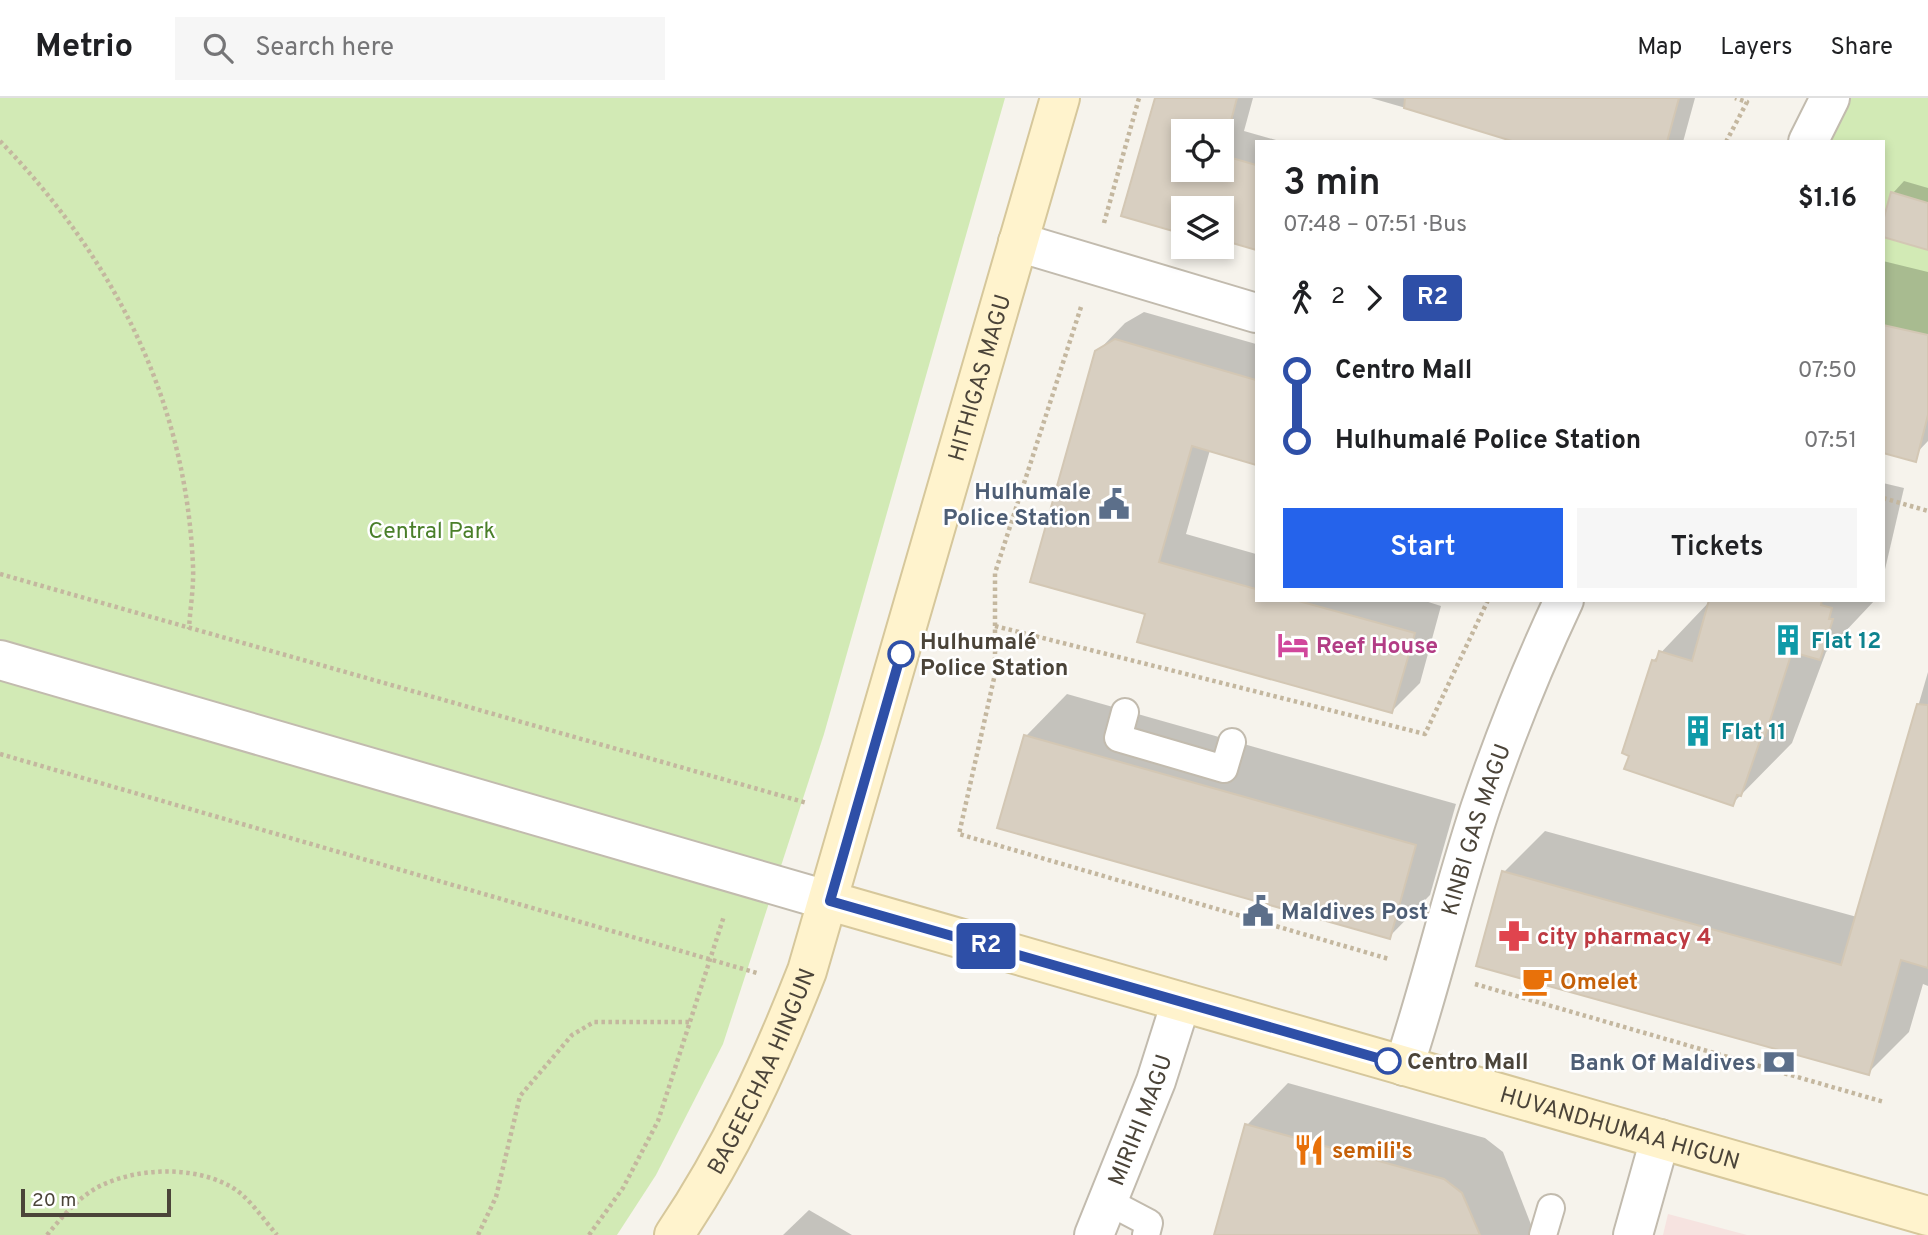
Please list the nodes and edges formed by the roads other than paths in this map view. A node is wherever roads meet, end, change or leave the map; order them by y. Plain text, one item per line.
1 (1060, 98) edge
2 (1830, 98) edge
3 (1809, 140) edge
4 (1018, 242) junction
5 (1255, 313) edge
6 (1563, 602) edge
7 (0, 660) edge
8 (1125, 712) dead end
9 (1232, 741) dead end
10 (830, 901) junction
11 (1181, 1002) junction
12 (1404, 1066) junction
13 (1660, 1139) junction
14 (1551, 1208) dead end
15 (1928, 1216) edge
16 (1101, 1218) edge
17 (674, 1235) edge
18 (1146, 1235) edge
19 (1543, 1235) edge
20 (1633, 1235) edge

1 - 4 street, HITHIGAS MAGU
2 - 3 street
4 - 5 street
4 - 10 street, HITHIGAS MAGU
6 - 12 street, KINBI GAS MAGU
7 - 10 street
8 - 9 lane
10 - 11 street, HUVANDHUMAA HIGUN
10 - 17 street, BAGEECHAA HINGUN
11 - 12 street, HUVANDHUMAA HIGUN
11 - 16 street, MIRIHI MAGU
12 - 13 street, HUVANDHUMAA HIGUN
13 - 15 street, HUVANDHUMAA HIGUN
13 - 20 street
14 - 19 lane
16 - 18 lane

